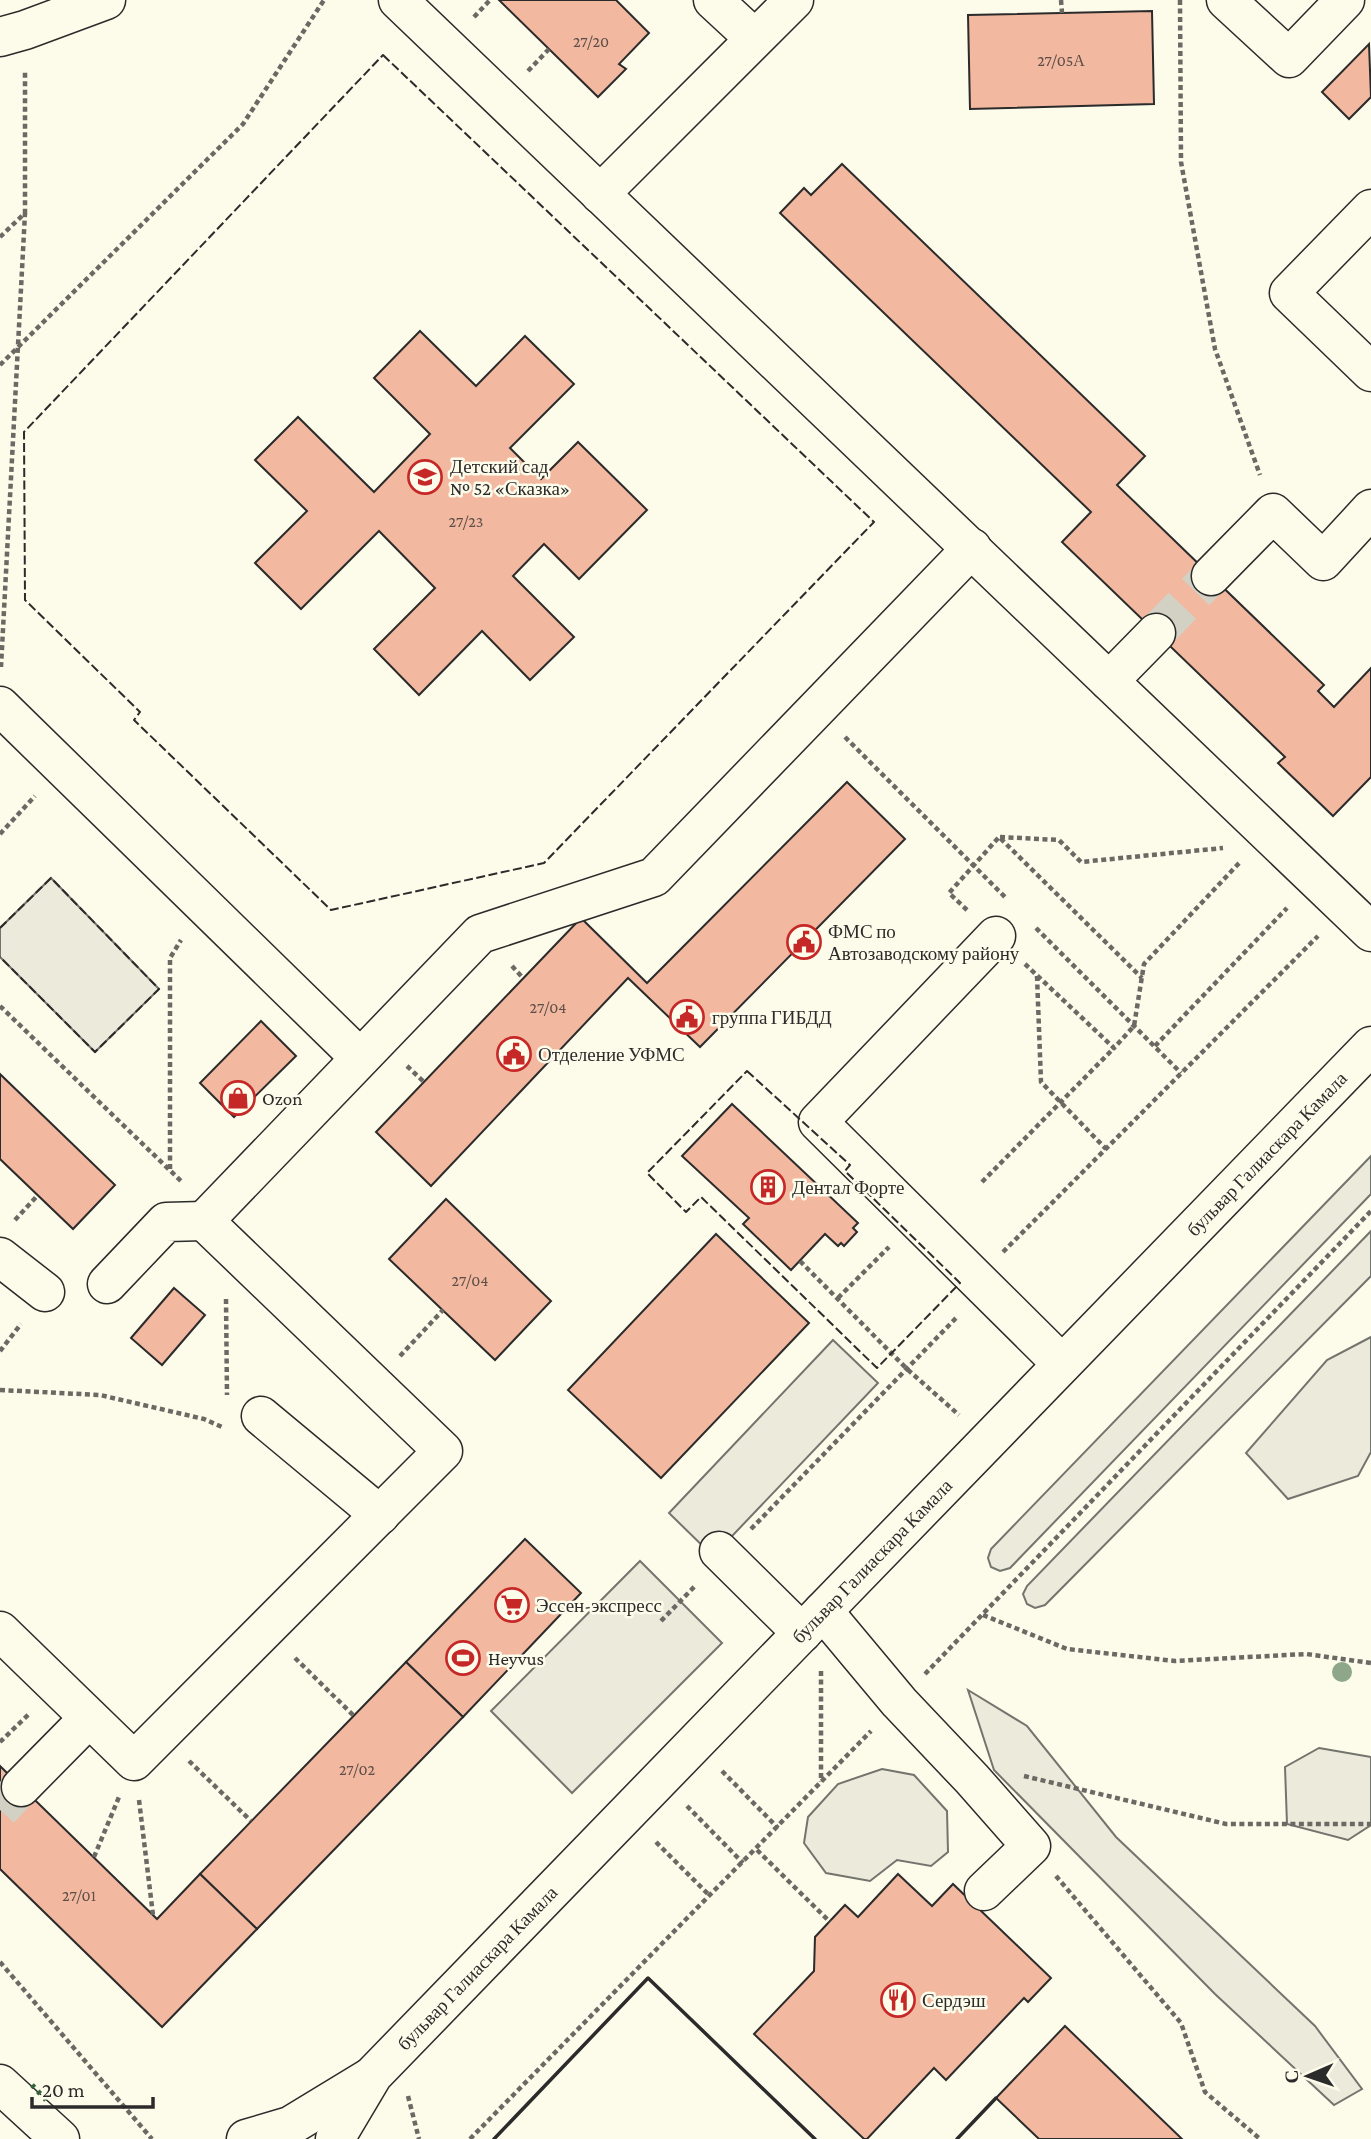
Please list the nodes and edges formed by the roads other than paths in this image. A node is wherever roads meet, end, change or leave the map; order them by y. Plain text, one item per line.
1 (106, 0) edge
2 (398, 0) edge
3 (713, 0) edge
4 (794, 0) edge
5 (1226, 0) edge
6 (1345, 0) edge
7 (13, 33) edge
8 (754, 38) junction
9 (600, 194) junction
10 (1371, 209) edge
11 (1371, 372) edge
12 (1371, 509) edge
13 (972, 548) junction
14 (1211, 576) tunnel mouth
15 (1156, 633) tunnel mouth
16 (1109, 681) junction
17 (0, 706) edge
18 (1013, 920) road end
19 (1371, 932) edge
20 (1371, 1046) edge
21 (359, 1057) junction
22 (214, 1225) junction
23 (5, 1241) edge
24 (107, 1284) dead end
25 (46, 1292) dead end
26 (1062, 1364) junction
27 (238, 1412) road end
28 (380, 1515) junction
29 (719, 1550) dead end
30 (815, 1619) junction
31 (0, 1630) edge
32 (89, 1718) junction
33 (21, 1787) tunnel mouth
34 (984, 1891) dead end
35 (373, 2075) junction
36 (0, 2084) edge
37 (60, 2139) edge
38 (246, 2139) edge
39 (335, 2139) edge

1 - 7 street
2 - 9 street
3 - 8 street
4 - 8 street
5 - 6 street
8 - 9 street
9 - 13 street
10 - 11 street
12 - 14 street
13 - 16 street
13 - 21 street
15 - 16 street
16 - 19 street
17 - 21 street
18 - 26 street
20 - 26 street, бульвар Галиаскара Камала
21 - 22 street
22 - 24 street
22 - 28 street
23 - 25 street
26 - 30 street, бульвар Галиаскара Камала
27 - 28 street
28 - 32 street
29 - 30 street
30 - 34 street
30 - 35 street, бульвар Галиаскара Камала
31 - 32 street
32 - 33 street
35 - 38 street
35 - 39 street
36 - 37 street

